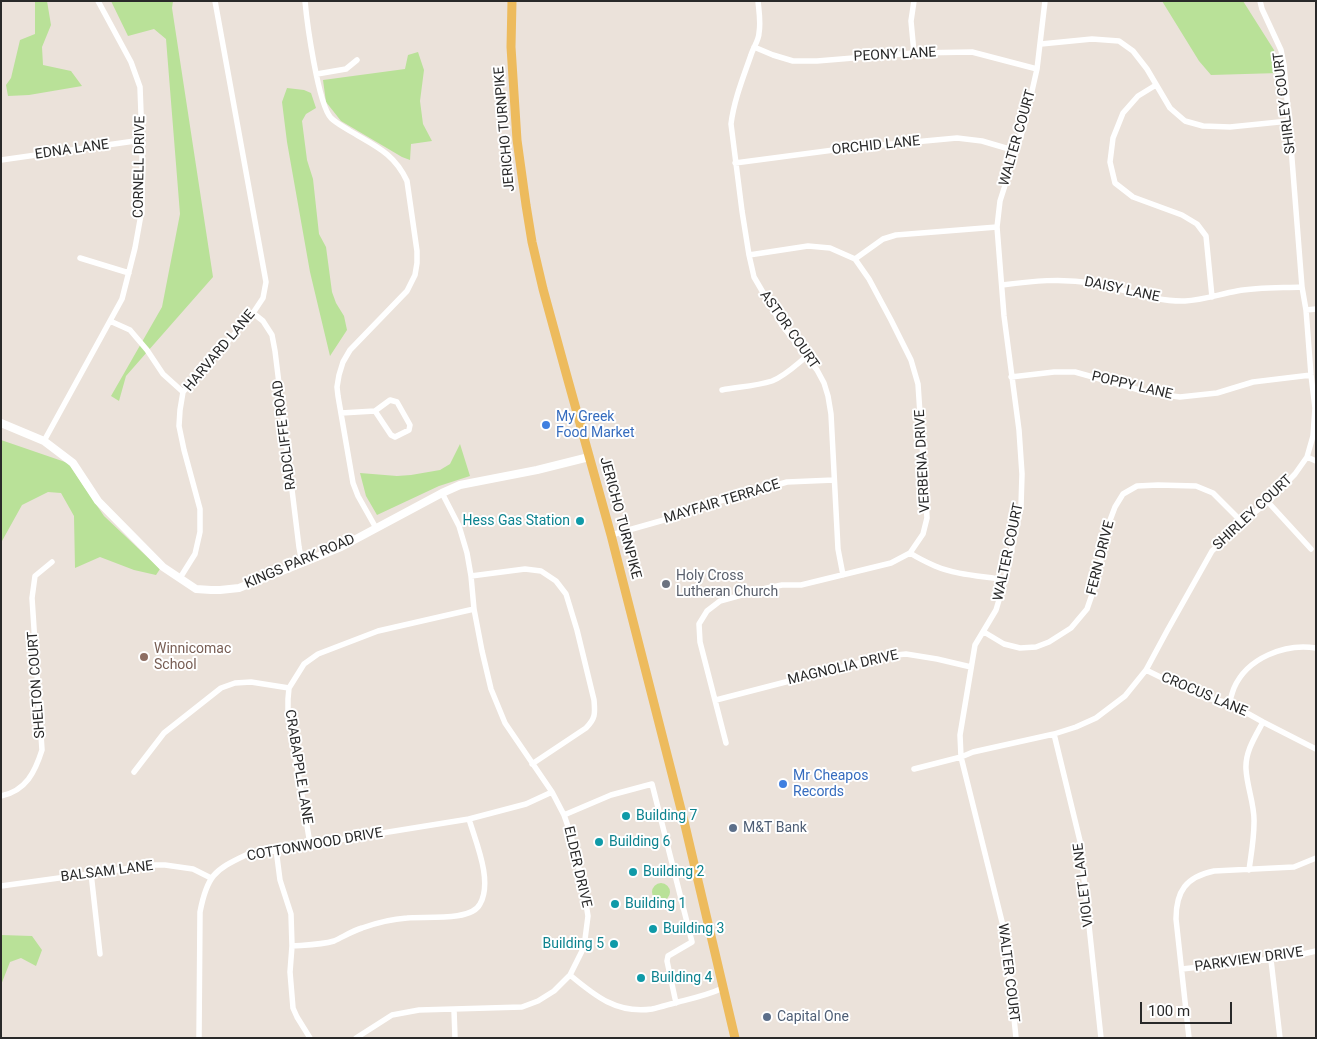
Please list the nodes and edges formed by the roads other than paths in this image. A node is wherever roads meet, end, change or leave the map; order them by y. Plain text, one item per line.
1 (98, 1) edge
2 (215, 1) edge
3 (305, 1) edge
4 (512, 1) edge
5 (758, 1) edge
6 (914, 1) edge
7 (1045, 1) edge
8 (1260, 1) edge
9 (1041, 44) junction
10 (754, 47) junction
11 (914, 53) junction
12 (357, 60) dead end
13 (1037, 69) junction
14 (317, 74) junction
15 (1156, 85) junction
16 (1289, 120) junction
17 (142, 140) junction
18 (1016, 151) junction
19 (1, 160) edge
20 (735, 163) junction
21 (997, 227) junction
22 (749, 255) junction
23 (80, 258) dead end
24 (855, 259) junction
25 (129, 273) junction
26 (1002, 285) junction
27 (1302, 287) junction
28 (1212, 297) junction
29 (1316, 309) edge
30 (1306, 310) junction
31 (253, 313) junction
32 (110, 320) junction
33 (807, 356) junction
34 (1310, 375) junction
35 (1011, 377) junction
36 (722, 390) dead end
37 (183, 392) junction
38 (375, 411) junction
39 (341, 413) junction
40 (1, 423) edge
41 (44, 440) junction
42 (589, 457) junction
43 (1306, 457) junction
44 (1316, 461) edge
45 (834, 480) junction
46 (442, 493) junction
47 (1268, 502) junction
48 (1242, 522) junction
49 (376, 528) junction
50 (611, 535) junction
51 (1311, 549) dead end
52 (910, 552) junction
53 (52, 562) dead end
54 (302, 563) junction
55 (844, 574) junction
56 (471, 576) junction
57 (180, 578) junction
58 (1006, 580) junction
59 (474, 609) junction
60 (984, 632) junction
61 (1316, 648) edge
62 (971, 667) junction
63 (1146, 670) junction
64 (289, 688) junction
65 (716, 700) junction
66 (1229, 703) junction
67 (1263, 722) junction
68 (1054, 734) junction
69 (726, 743) dead end
70 (1316, 748) edge
71 (961, 757) junction
72 (532, 764) junction
73 (914, 769) dead end
74 (134, 772) dead end
75 (552, 792) junction
76 (1, 796) edge
77 (564, 815) junction
78 (470, 819) junction
79 (310, 844) junction
80 (276, 849) junction
81 (1316, 858) edge
82 (1249, 870) junction
83 (92, 873) junction
84 (211, 878) junction
85 (1, 886) edge
86 (292, 946) junction
87 (1316, 951) edge
88 (100, 954) dead end
89 (1272, 960) junction
90 (1182, 969) junction
91 (570, 975) junction
92 (722, 988) junction
93 (676, 1003) junction
94 (454, 1010) junction
95 (199, 1038) edge
96 (310, 1038) edge
97 (356, 1038) edge
98 (455, 1038) edge
99 (735, 1038) edge
100 (1016, 1038) edge
101 (1101, 1038) edge
102 (1189, 1038) edge
103 (1280, 1038) edge

1 - 17 street, CORNELL DRIVE
2 - 31 street, HARVARD LANE
3 - 14 street
4 - 42 main road, JERICHO TURNPIKE
5 - 10 street, ASTOR COURT
6 - 11 street
7 - 9 street, WALTER COURT
8 - 16 street, SHIRLEY COURT
9 - 13 street, WALTER COURT
9 - 15 street
10 - 11 street, PEONY LANE
10 - 20 street, ASTOR COURT
11 - 13 street, PEONY LANE
12 - 14 street
13 - 18 street, WALTER COURT
14 - 39 street
15 - 16 street
15 - 28 street
16 - 27 street, SHIRLEY COURT
17 - 19 street, EDNA LANE
17 - 25 street, CORNELL DRIVE
18 - 20 street, ORCHID LANE
18 - 21 street, WALTER COURT
20 - 22 street, ASTOR COURT
21 - 24 street
21 - 26 street, WALTER COURT
22 - 24 street
22 - 33 street, ASTOR COURT
23 - 25 street
24 - 52 street, VERBENA DRIVE
25 - 32 street, CORNELL DRIVE
26 - 28 street, DAISY LANE
26 - 35 street, WALTER COURT
27 - 28 street, DAISY LANE
27 - 30 street, SHIRLEY COURT
29 - 30 street
30 - 34 street, SHIRLEY COURT
31 - 37 street, HARVARD LANE
31 - 54 street, RADCLIFFE ROAD
32 - 37 street
32 - 41 street, CORNELL DRIVE
33 - 36 street
33 - 45 street, ASTOR COURT
34 - 35 street, POPPY LANE
34 - 43 street, SHIRLEY COURT
35 - 58 street, WALTER COURT
37 - 57 street, HARVARD LANE
38 - 38 street
38 - 39 street
39 - 49 street
40 - 41 street, KINGS PARK ROAD
41 - 57 street, KINGS PARK ROAD
42 - 46 street, KINGS PARK ROAD
42 - 50 main road, JERICHO TURNPIKE
43 - 44 street
43 - 47 street, SHIRLEY COURT
45 - 50 street, MAYFAIR TERRACE
45 - 55 street, ASTOR COURT
46 - 49 street, KINGS PARK ROAD
46 - 56 street, ELDER DRIVE
47 - 48 street, SHIRLEY COURT
47 - 51 street
48 - 60 street, FERN DRIVE
48 - 63 street, SHIRLEY COURT
49 - 54 street, KINGS PARK ROAD
50 - 92 main road, JERICHO TURNPIKE
52 - 55 street
52 - 58 street
53 - 76 street, SHELTON COURT
54 - 57 street, KINGS PARK ROAD
55 - 65 street
56 - 59 street, ELDER DRIVE
56 - 72 street
58 - 60 street, WALTER COURT
59 - 64 street
59 - 72 street, ELDER DRIVE
60 - 62 street, WALTER COURT
61 - 66 street
62 - 65 street, MAGNOLIA DRIVE
62 - 71 street, WALTER COURT
63 - 66 street, CROCUS LANE
63 - 68 street, SHIRLEY COURT
64 - 74 street
64 - 79 street, CRABAPPLE LANE
65 - 69 street
66 - 67 street, CROCUS LANE
67 - 70 street, CROCUS LANE
67 - 82 street
68 - 71 street, SHIRLEY COURT
68 - 101 street, VIOLET LANE
71 - 73 street, SHIRLEY COURT
71 - 100 street, WALTER COURT
72 - 75 street, ELDER DRIVE
75 - 77 street, ELDER DRIVE
75 - 78 street, COTTONWOOD DRIVE
77 - 91 street, ELDER DRIVE
77 - 93 street
78 - 79 street, COTTONWOOD DRIVE
78 - 86 street
79 - 80 street, COTTONWOOD DRIVE
80 - 84 street, COTTONWOOD DRIVE
80 - 86 street
81 - 82 street
82 - 90 street
83 - 84 street, BALSAM LANE
83 - 85 street, BALSAM LANE
83 - 88 street
84 - 95 street
86 - 96 street
87 - 89 street, PARKVIEW DRIVE
89 - 90 street, PARKVIEW DRIVE
89 - 103 street
90 - 102 street
91 - 93 street
91 - 94 street, ELDER DRIVE
92 - 93 street
92 - 99 main road, JERICHO TURNPIKE
94 - 97 street, ELDER DRIVE
94 - 98 street

